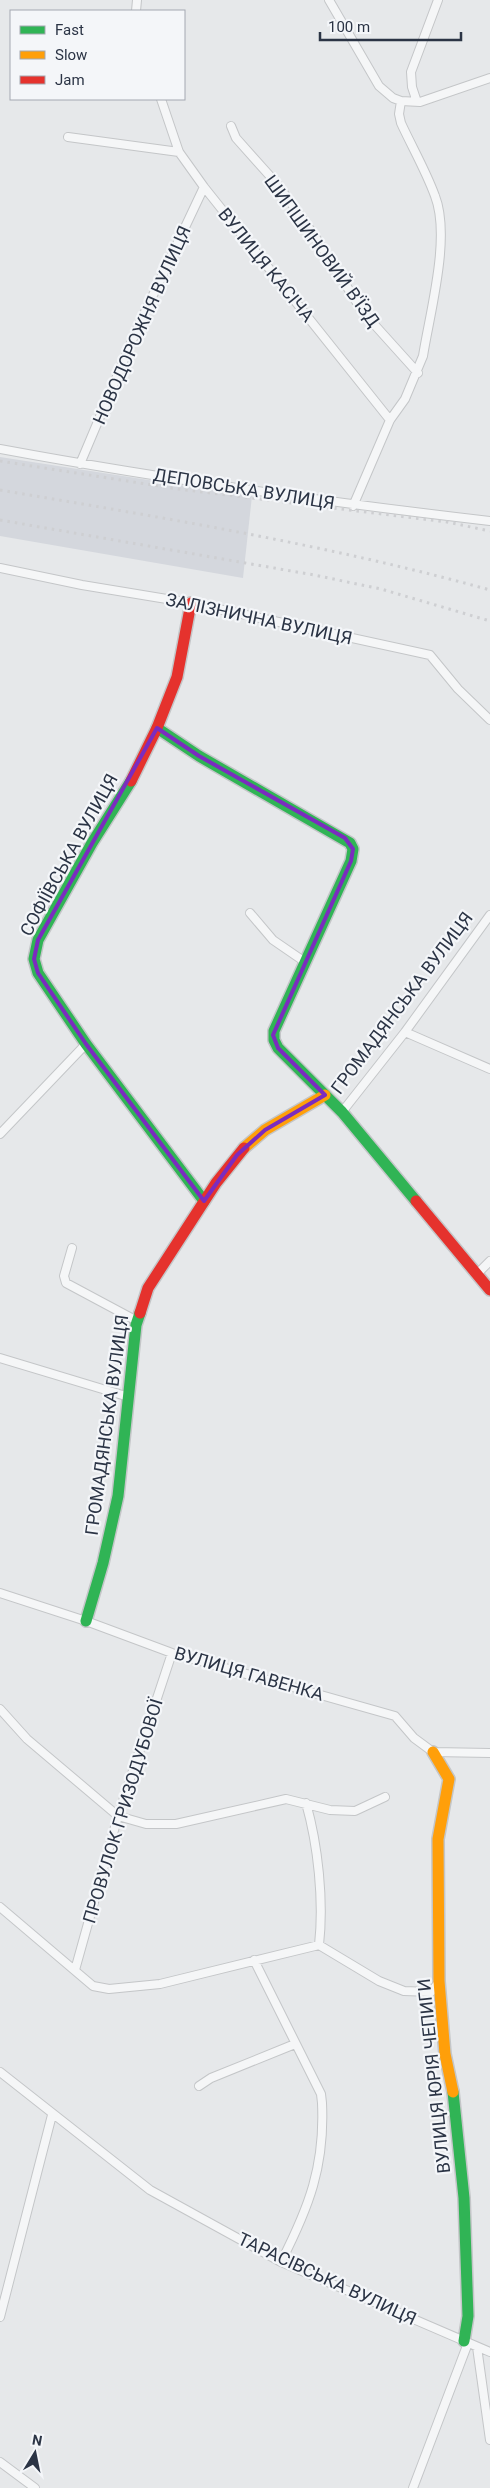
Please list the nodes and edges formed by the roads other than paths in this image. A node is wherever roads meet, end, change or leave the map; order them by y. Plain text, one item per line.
1 (329, 0) edge
2 (438, 0) edge
3 (490, 78) edge
4 (161, 100) edge
5 (401, 101) junction
6 (417, 102) junction
7 (231, 126) dead end
8 (68, 137) dead end
9 (179, 152) junction
10 (204, 187) junction
11 (418, 373) junction
12 (390, 420) junction
13 (0, 449) edge
14 (80, 464) junction
15 (353, 506) junction
16 (490, 522) edge
17 (0, 568) edge
18 (191, 603) junction
19 (490, 720) edge
20 (157, 728) junction
21 (250, 912) dead end
22 (490, 915) edge
23 (305, 962) junction
24 (405, 1032) junction
25 (86, 1044) junction
26 (490, 1069) edge
27 (325, 1096) junction
28 (342, 1112) junction
29 (0, 1134) edge
30 (204, 1201) junction
31 (72, 1248) dead end
32 (490, 1261) edge
33 (476, 1275) junction
34 (490, 1290) edge
35 (137, 1321) junction
36 (0, 1358) edge
37 (129, 1397) junction
38 (0, 1593) edge
39 (86, 1621) junction
40 (172, 1653) junction
41 (0, 1709) edge
42 (432, 1752) junction
43 (490, 1753) edge
44 (385, 1797) dead end
45 (306, 1803) junction
46 (118, 1816) junction
47 (0, 1906) edge
48 (319, 1945) junction
49 (254, 1960) junction
50 (74, 1970) junction
51 (439, 1981) junction
52 (295, 2044) junction
53 (0, 2072) edge
54 (199, 2086) dead end
55 (52, 2114) junction
56 (281, 2262) junction
57 (0, 2317) edge
58 (466, 2342) junction
59 (478, 2347) junction
60 (490, 2352) edge
61 (490, 2440) edge
62 (0, 2462) edge
63 (35, 2488) edge
64 (413, 2488) edge

1 - 5 street
2 - 6 street
3 - 6 street
4 - 9 street, ВУЛИЦЯ КАСІЧА
5 - 6 street
5 - 11 street
7 - 11 street, ШИПШИНОВИЙ В'ЇЗД
8 - 9 street
9 - 10 street, ВУЛИЦЯ КАСІЧА
10 - 12 street, ВУЛИЦЯ КАСІЧА
10 - 14 street, НОВОДОРОЖНЯ ВУЛИЦЯ
11 - 12 street
12 - 15 street
13 - 14 street, ДЕПОВСЬКА ВУЛИЦЯ
14 - 15 street, ДЕПОВСЬКА ВУЛИЦЯ
15 - 16 street, ДЕПОВСЬКА ВУЛИЦЯ
17 - 18 street, ЗАЛІЗНИЧНА ВУЛИЦЯ
18 - 19 street, ЗАЛІЗНИЧНА ВУЛИЦЯ
18 - 20 street, СОФІЇВСЬКА ВУЛИЦЯ
20 - 23 street
20 - 25 street, СОФІЇВСЬКА ВУЛИЦЯ
21 - 23 street
22 - 24 street, ГРОМАДЯНСЬКА ВУЛИЦЯ
23 - 27 street
24 - 26 street
24 - 28 street, ГРОМАДЯНСЬКА ВУЛИЦЯ
25 - 29 street
25 - 30 street, СОФІЇВСЬКА ВУЛИЦЯ
27 - 28 street
27 - 30 street, ГРОМАДЯНСЬКА ВУЛИЦЯ
28 - 33 street
30 - 35 street, ГРОМАДЯНСЬКА ВУЛИЦЯ
31 - 35 street
32 - 33 street
33 - 34 street
35 - 37 street, ГРОМАДЯНСЬКА ВУЛИЦЯ
36 - 37 street
37 - 39 street, ГРОМАДЯНСЬКА ВУЛИЦЯ
38 - 39 street, ВУЛИЦЯ ГАВЕНКА
39 - 40 street, ВУЛИЦЯ ГАВЕНКА
40 - 42 street, ВУЛИЦЯ ГАВЕНКА
40 - 46 street, ПРОВУЛОК ГРИЗОДУБОВОЇ
41 - 46 street
42 - 43 street
42 - 51 street, ВУЛИЦЯ ЮРІЯ ЧЕПИГИ
44 - 45 street
45 - 46 street
45 - 48 street
46 - 50 street, ПРОВУЛОК ГРИЗОДУБОВОЇ
47 - 50 street
48 - 49 street
48 - 51 street
49 - 50 street
49 - 52 street
51 - 58 street, ВУЛИЦЯ ЮРІЯ ЧЕПИГИ
52 - 54 street
52 - 56 street
53 - 55 street, ТАРАСІВСЬКА ВУЛИЦЯ
55 - 56 street, ТАРАСІВСЬКА ВУЛИЦЯ
55 - 57 street
56 - 58 street, ТАРАСІВСЬКА ВУЛИЦЯ
58 - 59 street, ТАРАСІВСЬКА ВУЛИЦЯ
58 - 64 street
59 - 60 street, ТАРАСІВСЬКА ВУЛИЦЯ
59 - 61 street
62 - 63 street

